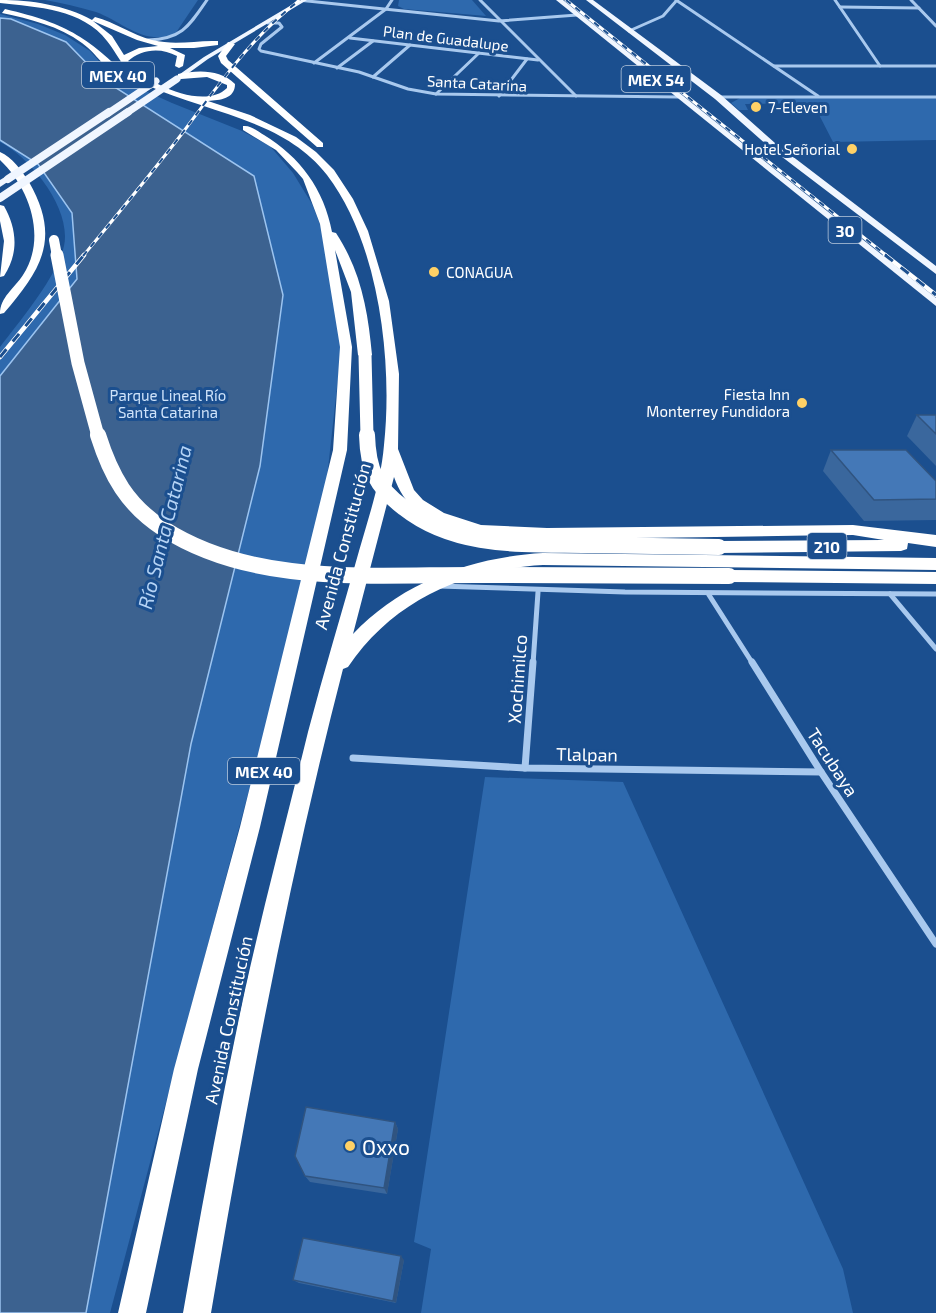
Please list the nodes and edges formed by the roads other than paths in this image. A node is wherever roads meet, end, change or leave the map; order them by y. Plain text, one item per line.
1 (207, 0) edge
2 (298, 0) edge
3 (304, 0) edge
4 (392, 0) edge
5 (480, 0) edge
6 (559, 0) edge
7 (589, 0) edge
8 (677, 0) edge
9 (835, 0) edge
10 (911, 0) edge
11 (3, 1) edge
12 (840, 6) junction
13 (919, 8) junction
14 (386, 9) junction
15 (0, 10) edge
16 (577, 15) junction
17 (75, 16) junction
18 (499, 21) junction
19 (268, 23) junction
20 (935, 24) edge
21 (242, 27) dead end
22 (629, 31) junction
23 (350, 38) junction
24 (148, 40) junction
25 (374, 40) junction
26 (215, 43) junction
27 (231, 44) junction
28 (410, 45) junction
29 (94, 49) junction
30 (479, 53) junction
31 (196, 54) dead end
32 (527, 59) junction
33 (188, 60) dead end
34 (538, 60) junction
35 (122, 62) junction
36 (314, 63) junction
37 (773, 66) junction
38 (880, 66) junction
39 (936, 66) edge
40 (337, 68) junction
41 (173, 70) junction
42 (373, 77) junction
43 (179, 78) junction
44 (436, 94) junction
45 (499, 96) junction
46 (577, 96) junction
47 (678, 97) junction
48 (718, 97) junction
49 (819, 97) junction
50 (936, 97) edge
51 (189, 99) junction
52 (328, 153) dead end
53 (0, 155) edge
54 (754, 156) joint
55 (347, 177) dead end
56 (3, 182) edge
57 (0, 198) edge
58 (350, 205) junction
59 (0, 208) edge
60 (39, 223) junction
61 (325, 224) junction
62 (11, 246) junction
63 (0, 257) edge
64 (936, 271) edge
65 (0, 274) edge
66 (936, 303) edge
67 (0, 310) edge
68 (392, 447) junction
69 (936, 543) edge
70 (936, 564) edge
71 (936, 578) edge
72 (435, 586) junction
73 (538, 592) junction
74 (890, 594) junction
75 (936, 594) edge
76 (709, 595) junction
77 (936, 649) edge
78 (330, 684) junction
79 (353, 758) dead end
80 (525, 768) junction
81 (821, 772) junction
82 (936, 944) edge
83 (132, 1313) edge
84 (196, 1313) edge

1 - 24 street
2 - 3 street
3 - 14 street
3 - 19 main road, MEX 40
4 - 14 street
5 - 18 street
6 - 16 main road, MEX 54
7 - 22 main road, 30
8 - 22 street
8 - 37 street
9 - 12 street
10 - 13 street
11 - 17 highway, Avenida Constitución / MEX 40
11 - 29 highway
12 - 13 street
12 - 38 street
13 - 20 street
14 - 18 street
14 - 23 street
15 - 29 highway, Avenida Constitución / MEX 40
16 - 18 street
16 - 47 main road, MEX 54
17 - 24 highway
17 - 35 highway, Avenida Constitución / MEX 40
18 - 34 street
19 - 27 main road, MEX 40
19 - 36 street, Santa Catarina
21 - 26 main road
22 - 48 main road, 30
23 - 25 street, Plan de Guadalupe
23 - 36 street
24 - 26 highway
25 - 28 street, Plan de Guadalupe
25 - 40 street
26 - 31 main road
27 - 43 main road, MEX 40
27 - 52 highway
28 - 30 street, Plan de Guadalupe
28 - 42 street
29 - 61 highway, Avenida Constitución / MEX 40
30 - 32 street, Plan de Guadalupe
30 - 44 street
32 - 34 street, Plan de Guadalupe
32 - 45 street
33 - 41 main road, MEX 40
34 - 46 street
35 - 41 highway
35 - 51 highway, Avenida Constitución / MEX 40
36 - 40 street, Santa Catarina
37 - 38 street
37 - 49 street
38 - 39 street
40 - 42 street, Santa Catarina
41 - 56 main road, MEX 40, bridge
42 - 44 street, Santa Catarina
43 - 51 highway
43 - 57 main road, MEX 40, bridge
44 - 45 street, Santa Catarina
45 - 46 street, Santa Catarina
46 - 47 street, Santa Catarina
47 - 54 main road, MEX 54
48 - 49 street
48 - 64 main road, 30
49 - 50 street
51 - 58 highway, Avenida Constitución / MEX 40
53 - 60 highway
54 - 66 main road, 30
55 - 58 highway
58 - 68 highway, Avenida Constitución / MEX 40
59 - 62 highway
60 - 67 highway
60 - 71 highway, 210, bridge
61 - 69 highway, 210, bridge
61 - 83 highway, Avenida Constitución / MEX 40
62 - 63 highway
62 - 65 highway
68 - 69 highway
68 - 78 highway, Avenida Constitución / MEX 40
70 - 72 highway
72 - 73 street
72 - 78 highway
73 - 76 street
73 - 80 street, Xochimilco
74 - 75 street
74 - 76 street
74 - 77 street
76 - 81 street, Tacubaya
78 - 84 highway, Avenida Constitución / MEX 40
79 - 80 street, Tlalpan
80 - 81 street, Tlalpan
81 - 82 street, Tacubaya

